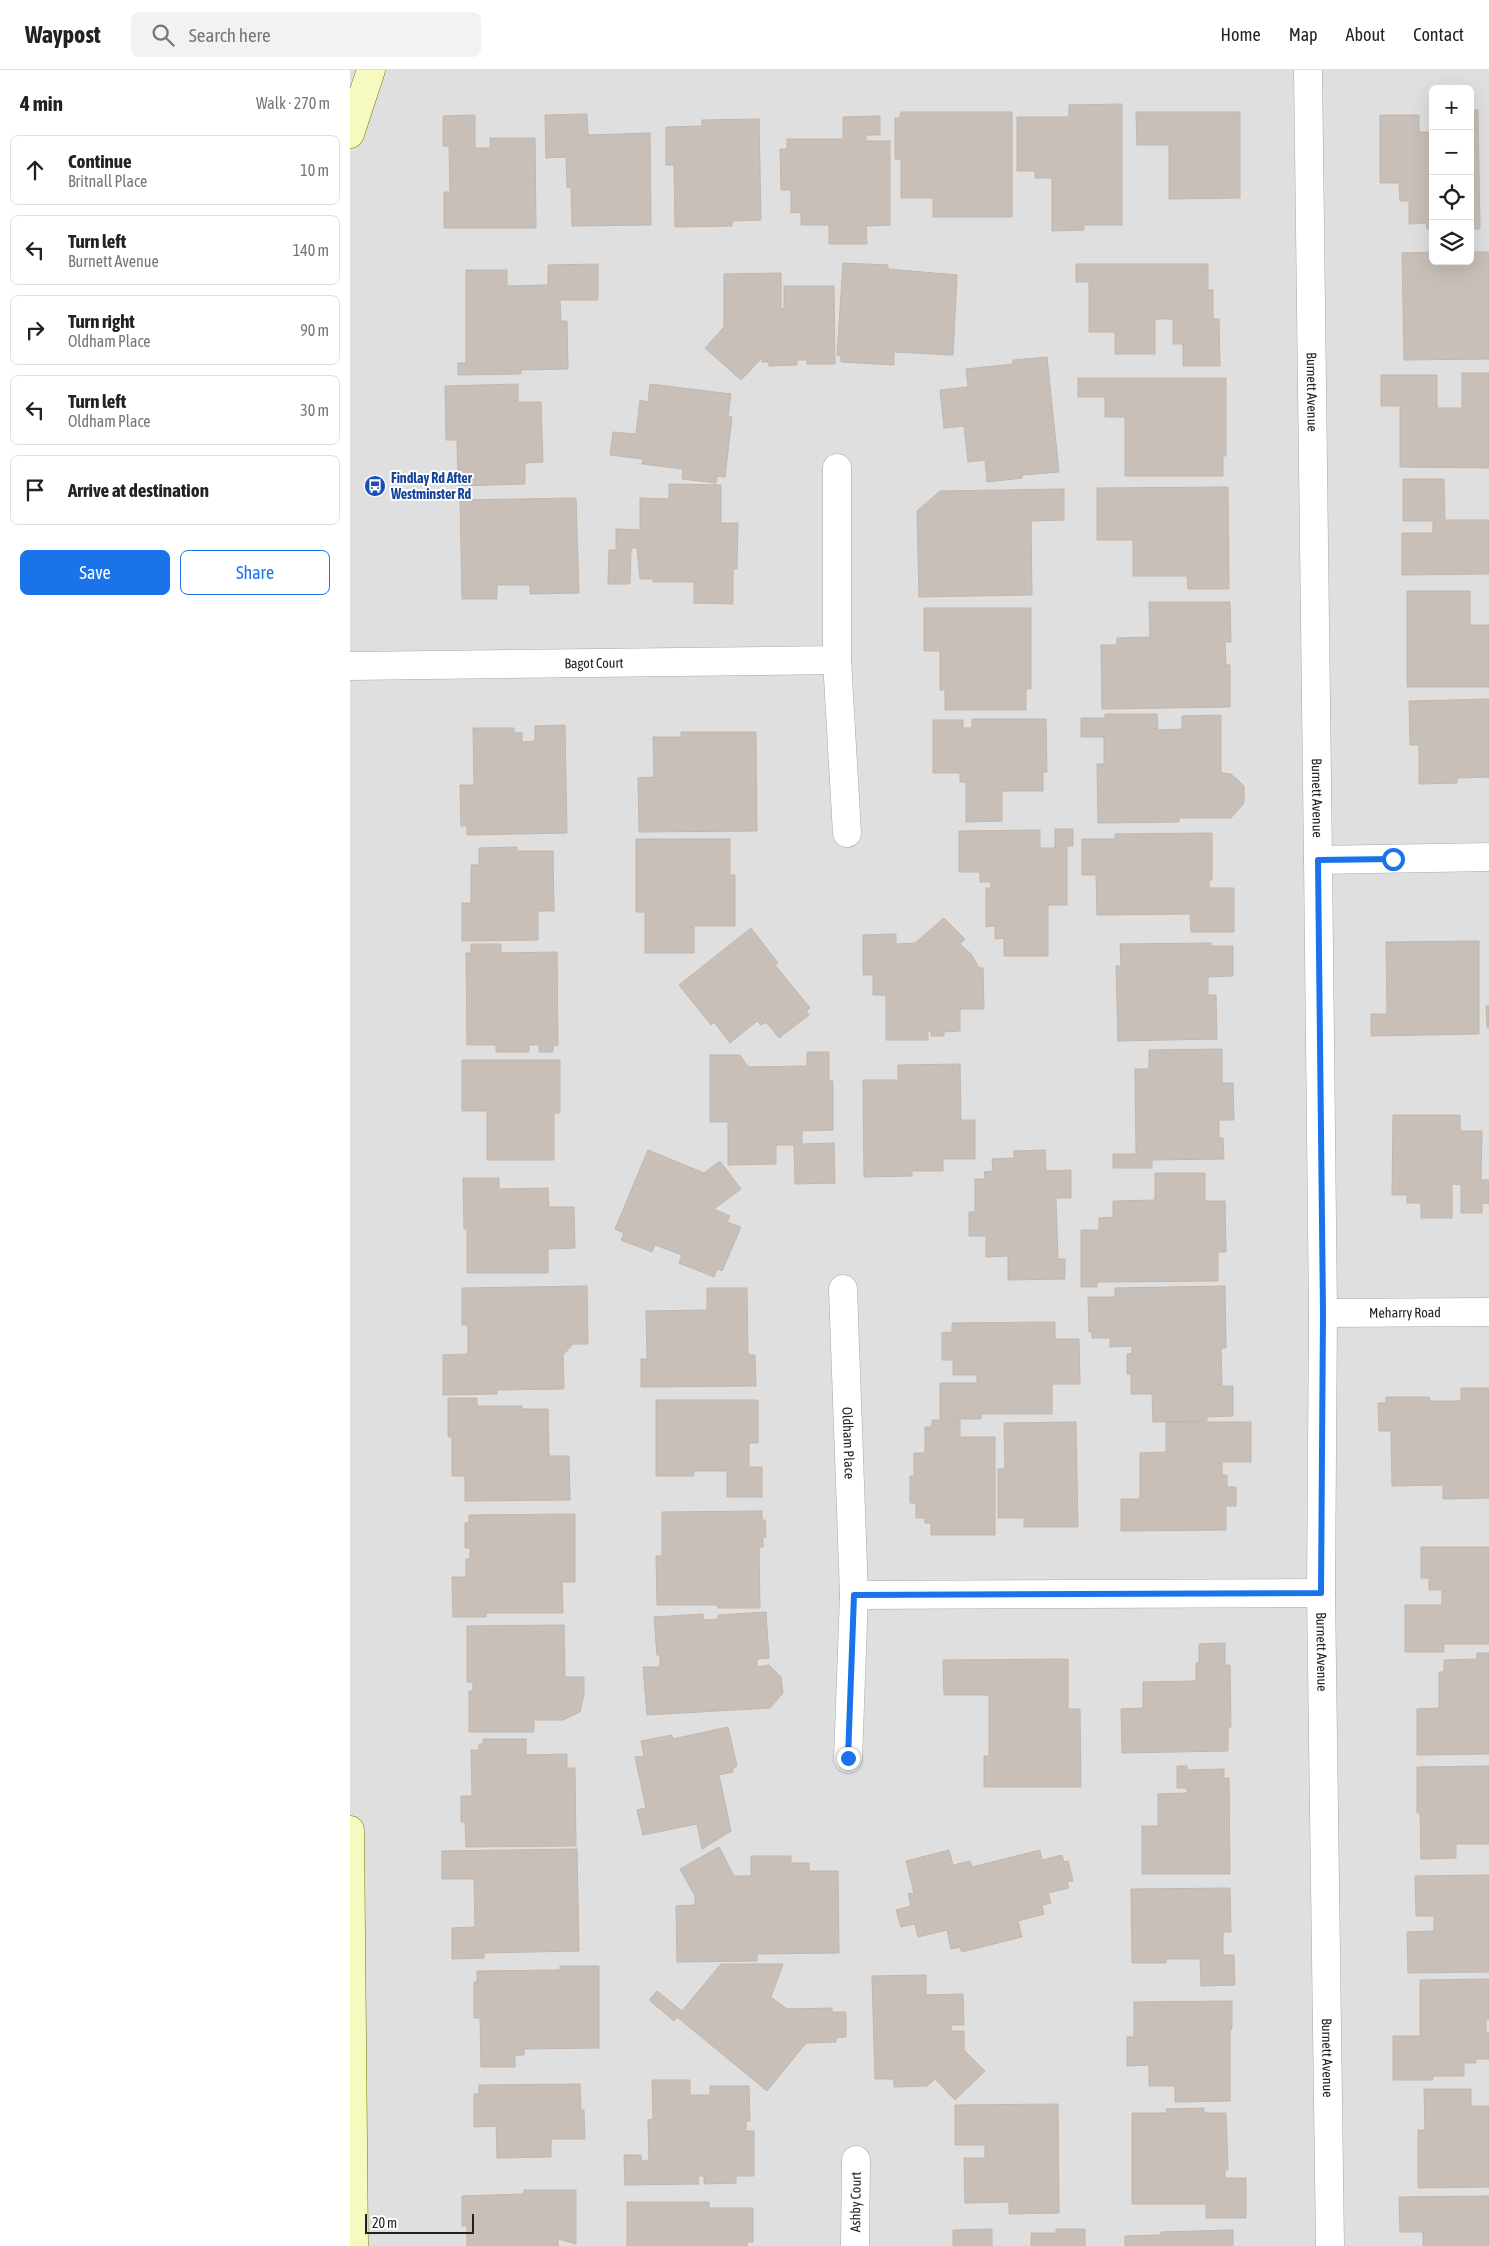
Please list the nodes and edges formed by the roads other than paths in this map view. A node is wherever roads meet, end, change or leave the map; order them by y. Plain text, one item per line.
1 (371, 70) edge
2 (1308, 70) edge
3 (350, 134) edge
4 (837, 468) dead end
5 (837, 660) junction
6 (350, 666) edge
7 (847, 833) dead end
8 (1489, 857) edge
9 (1318, 860) junction
10 (843, 1289) dead end
11 (1489, 1312) edge
12 (1323, 1313) junction
13 (1321, 1593) junction
14 (854, 1595) junction
15 (848, 1758) dead end
16 (350, 1830) edge
17 (856, 2160) dead end
18 (354, 2246) edge
19 (855, 2246) edge
20 (1330, 2246) edge

1 - 3 main road
2 - 9 street, Burnett Avenue
4 - 5 street
5 - 6 street, Bagot Court
5 - 7 street
8 - 9 street
9 - 12 street, Burnett Avenue
10 - 14 street, Oldham Place
11 - 12 street, Meharry Road
12 - 13 street, Burnett Avenue
13 - 14 street
13 - 20 street, Burnett Avenue
14 - 15 street, Oldham Place
16 - 18 main road
17 - 19 street, Ashby Court

